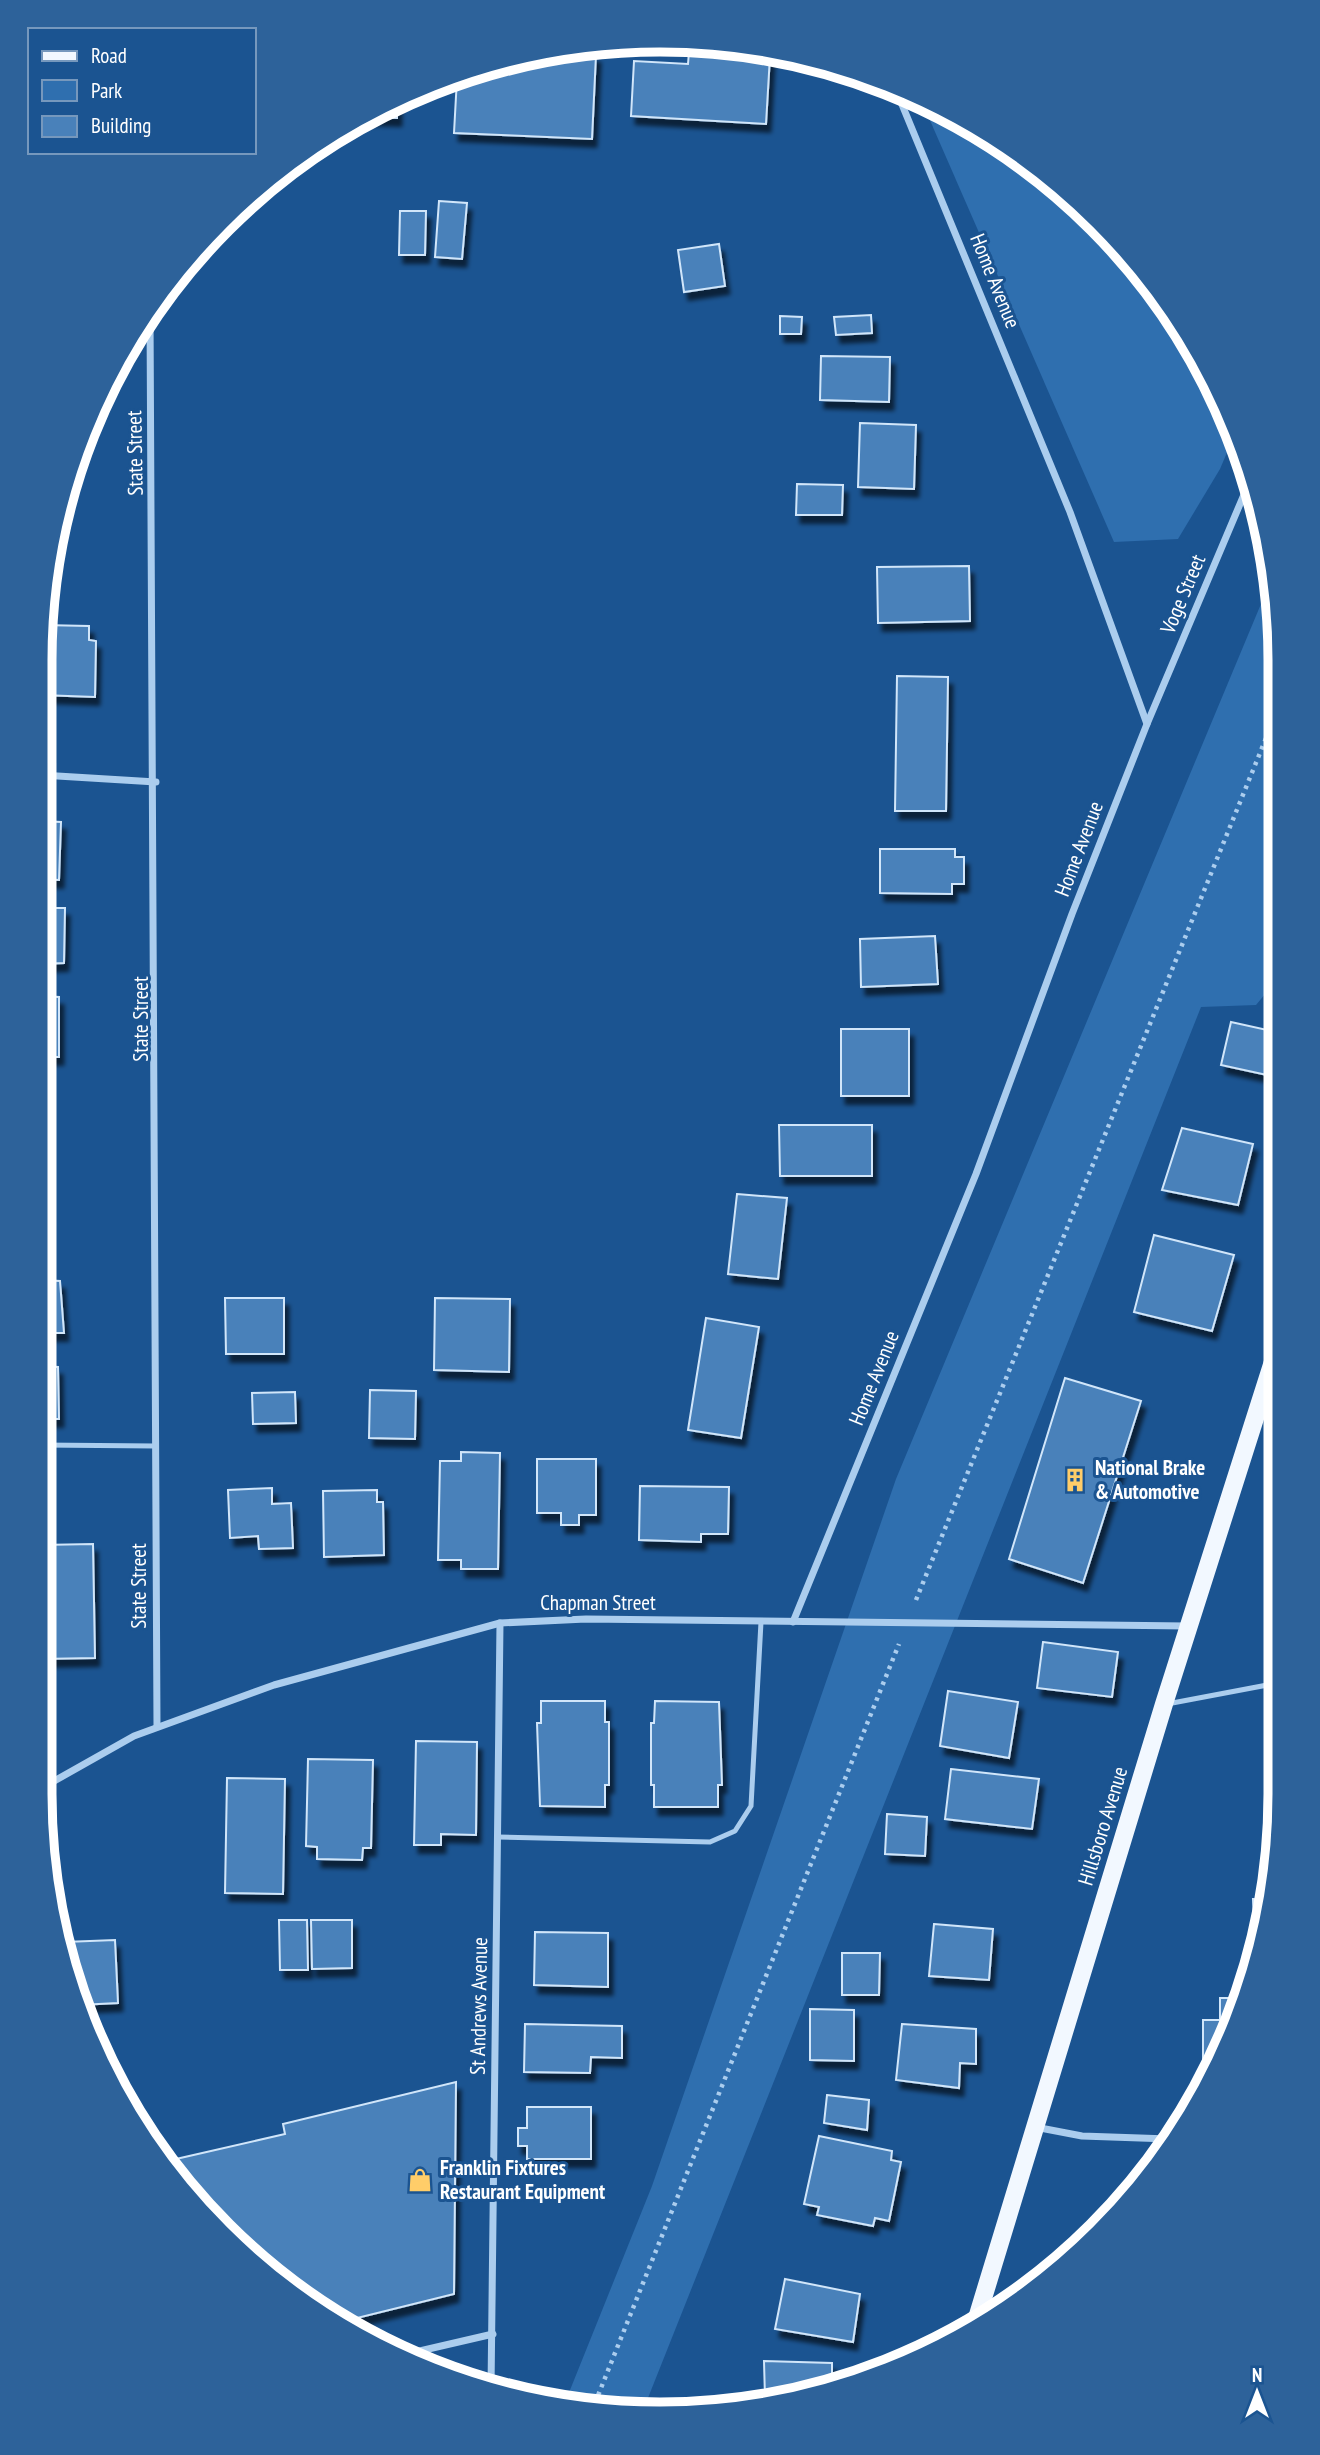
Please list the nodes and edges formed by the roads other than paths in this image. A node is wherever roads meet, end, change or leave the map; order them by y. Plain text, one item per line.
1 (901, 103) edge
2 (150, 330) edge
3 (1244, 494) edge
4 (1147, 724) junction
5 (52, 776) edge
6 (156, 782) junction
7 (1268, 1403) edge
8 (52, 1445) edge
9 (155, 1446) junction
10 (761, 1622) junction
11 (793, 1622) junction
12 (500, 1623) junction
13 (1188, 1626) junction
14 (1268, 1686) edge
15 (1164, 1704) junction
16 (158, 1726) junction
17 (52, 1783) edge
18 (498, 1837) junction
19 (1034, 2126) junction
20 (1161, 2139) edge
21 (979, 2312) edge
22 (493, 2334) junction
23 (418, 2351) edge
24 (491, 2378) edge

1 - 4 street, Home Avenue
2 - 6 street, State Street
3 - 4 street, Voge Street
4 - 11 street, Home Avenue
5 - 6 street
6 - 9 street, State Street
7 - 13 main road, Hillsboro Avenue
8 - 9 lane
9 - 16 street, State Street
10 - 11 street, Chapman Street
10 - 12 street, Chapman Street
10 - 18 lane
11 - 13 street, Chapman Street
12 - 16 street, Chapman Street
12 - 18 street, St Andrews Avenue
13 - 15 main road, Hillsboro Avenue
14 - 15 lane
15 - 19 main road, Hillsboro Avenue
16 - 17 street, Chapman Street
18 - 22 street, St Andrews Avenue
19 - 20 street
19 - 21 main road, Hillsboro Avenue
22 - 23 street
22 - 24 street, St Andrews Avenue

